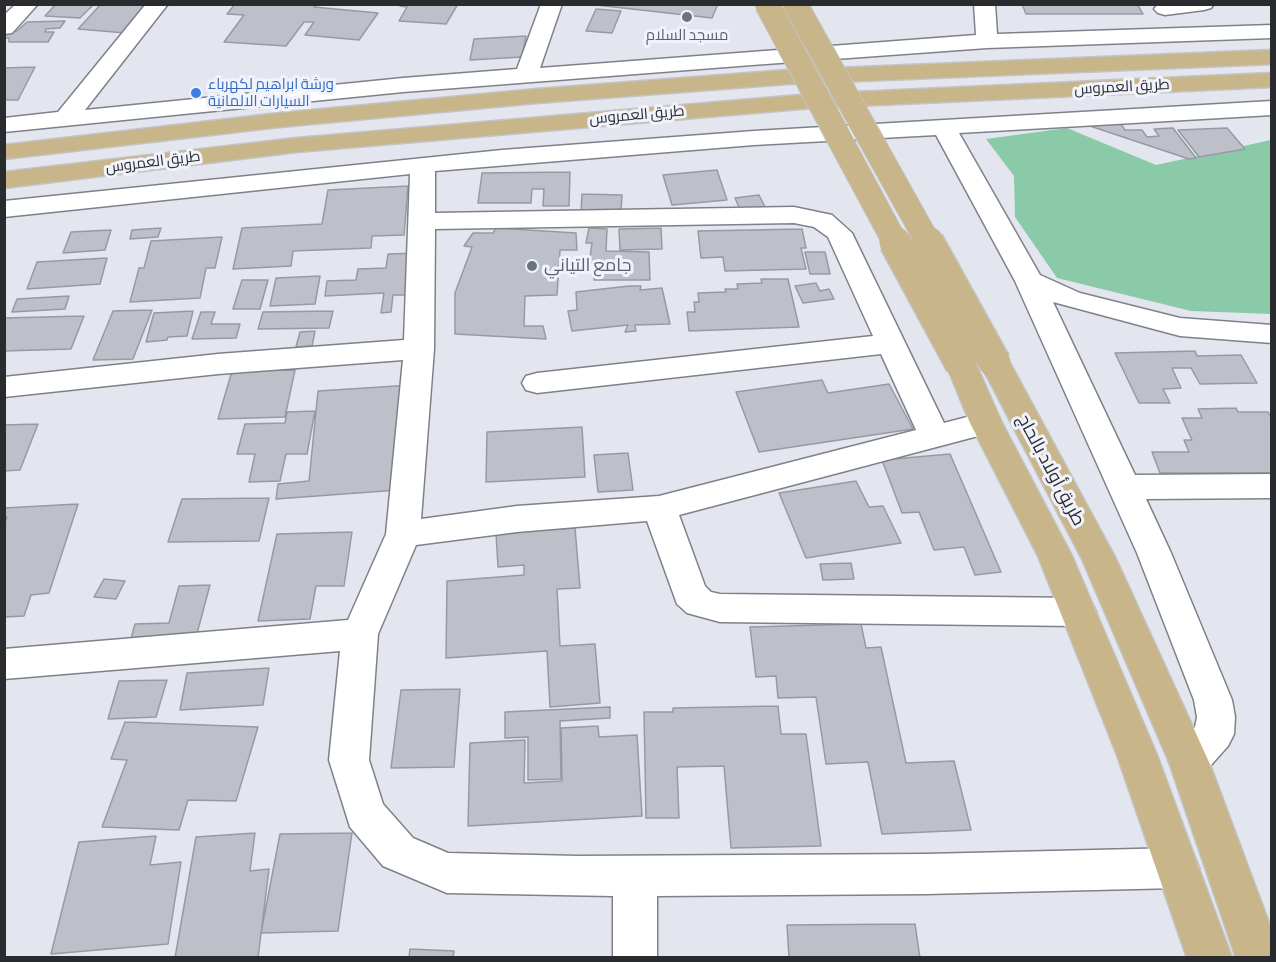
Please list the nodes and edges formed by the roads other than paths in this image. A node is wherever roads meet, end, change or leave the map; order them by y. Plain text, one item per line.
1 (28, 4) edge
2 (158, 4) edge
3 (552, 4) edge
4 (767, 4) edge
5 (795, 4) edge
6 (984, 4) edge
7 (1204, 4) edge
8 (1164, 7) edge
9 (4, 28) edge
10 (1272, 31) edge
11 (1180, 34) junction
12 (987, 41) junction
13 (1272, 57) edge
14 (526, 75) junction
15 (1272, 80) edge
16 (1272, 108) edge
17 (65, 119) junction
18 (4, 125) edge
19 (942, 126) junction
20 (4, 152) edge
21 (423, 164) junction
22 (4, 180) edge
23 (4, 208) edge
24 (422, 222) junction
25 (1029, 281) junction
26 (1272, 334) edge
27 (891, 343) junction
28 (420, 349) junction
29 (978, 364) junction
30 (537, 383) dead end
31 (4, 387) edge
32 (986, 423) junction
33 (935, 436) junction
34 (1272, 486) edge
35 (1123, 487) junction
36 (659, 508) junction
37 (403, 534) junction
38 (1078, 612) junction
39 (360, 634) junction
40 (4, 664) edge
41 (1189, 762) junction
42 (1178, 868) junction
43 (635, 876) junction
44 (635, 957) edge
45 (1210, 957) edge
46 (1259, 957) edge

1 - 9 street
2 - 17 street
3 - 14 street
4 - 29 main road, طريق أولاد بالحاج, bridge
5 - 29 main road, طريق أولاد بالحاج, bridge
6 - 12 street
7 - 8 street
8 - 11 street
10 - 11 street
11 - 12 street
12 - 14 street
13 - 20 main road, طريق العمروس
14 - 17 street
15 - 22 main road, طريق العمروس
16 - 19 street
17 - 18 street
19 - 21 street
19 - 25 street
21 - 23 street
21 - 24 street
24 - 27 street
24 - 28 street
25 - 26 street
25 - 35 street
27 - 30 street
27 - 33 street
28 - 31 street
28 - 37 street
29 - 32 main road, طريق أولاد بالحاج
29 - 41 main road, طريق أولاد بالحاج
32 - 33 street
32 - 38 main road, طريق أولاد بالحاج
33 - 36 street
34 - 35 street
35 - 41 street
36 - 37 street
36 - 38 street
37 - 39 street
38 - 42 main road, طريق أولاد بالحاج
39 - 40 street
39 - 43 street
41 - 46 main road, طريق أولاد بالحاج
42 - 43 street
42 - 45 main road, طريق أولاد بالحاج
43 - 44 street

